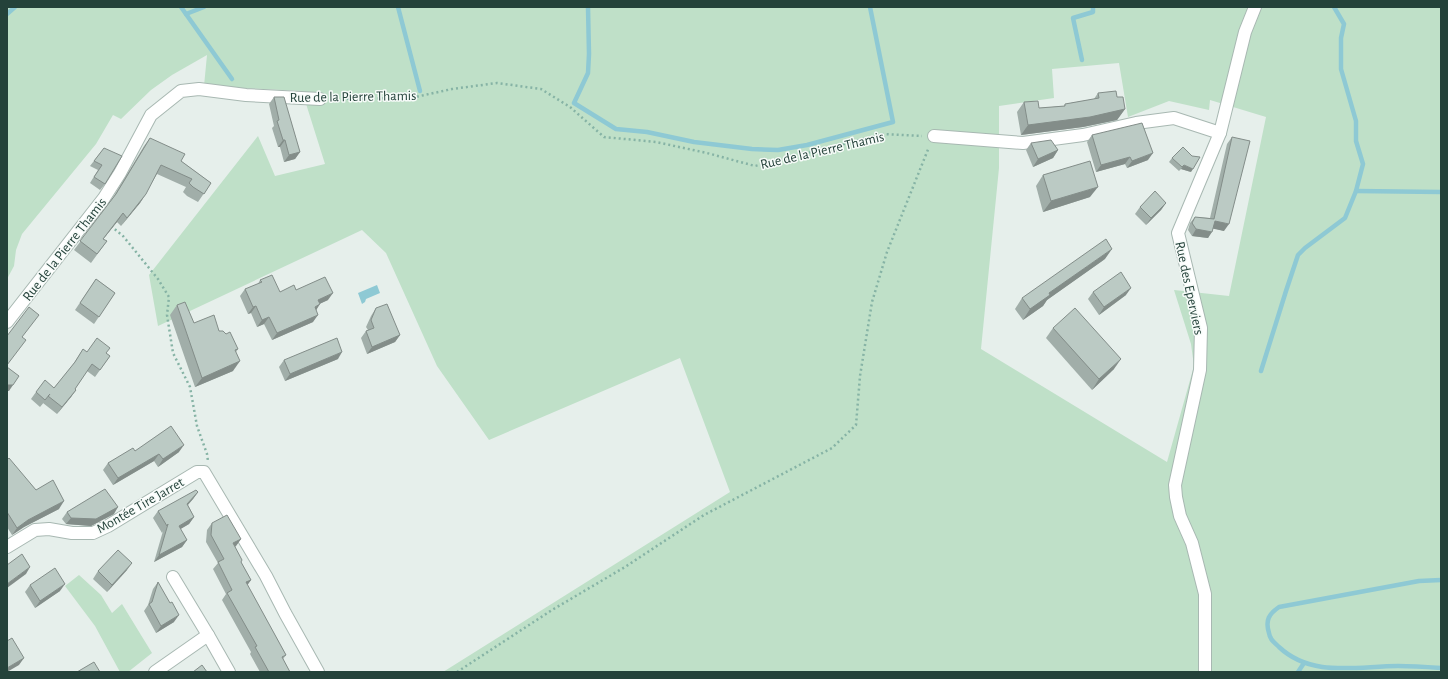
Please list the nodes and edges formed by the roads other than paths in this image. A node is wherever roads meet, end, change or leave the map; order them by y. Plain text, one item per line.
1 (1255, 7) edge
2 (320, 99) road end
3 (1220, 133) junction
4 (934, 136) road end
5 (7, 322) edge
6 (7, 547) edge
7 (174, 577) dead end
8 (208, 635) junction
9 (155, 672) edge
10 (229, 672) edge
11 (318, 672) edge
12 (1205, 672) edge

1 - 3 street, Rue des Eperviers
2 - 5 street, Rue de la Pierre Thamis
3 - 4 street
3 - 12 street, Rue des Eperviers
6 - 11 street, Montée Tire Jarret
7 - 8 street
8 - 9 street
8 - 10 street

